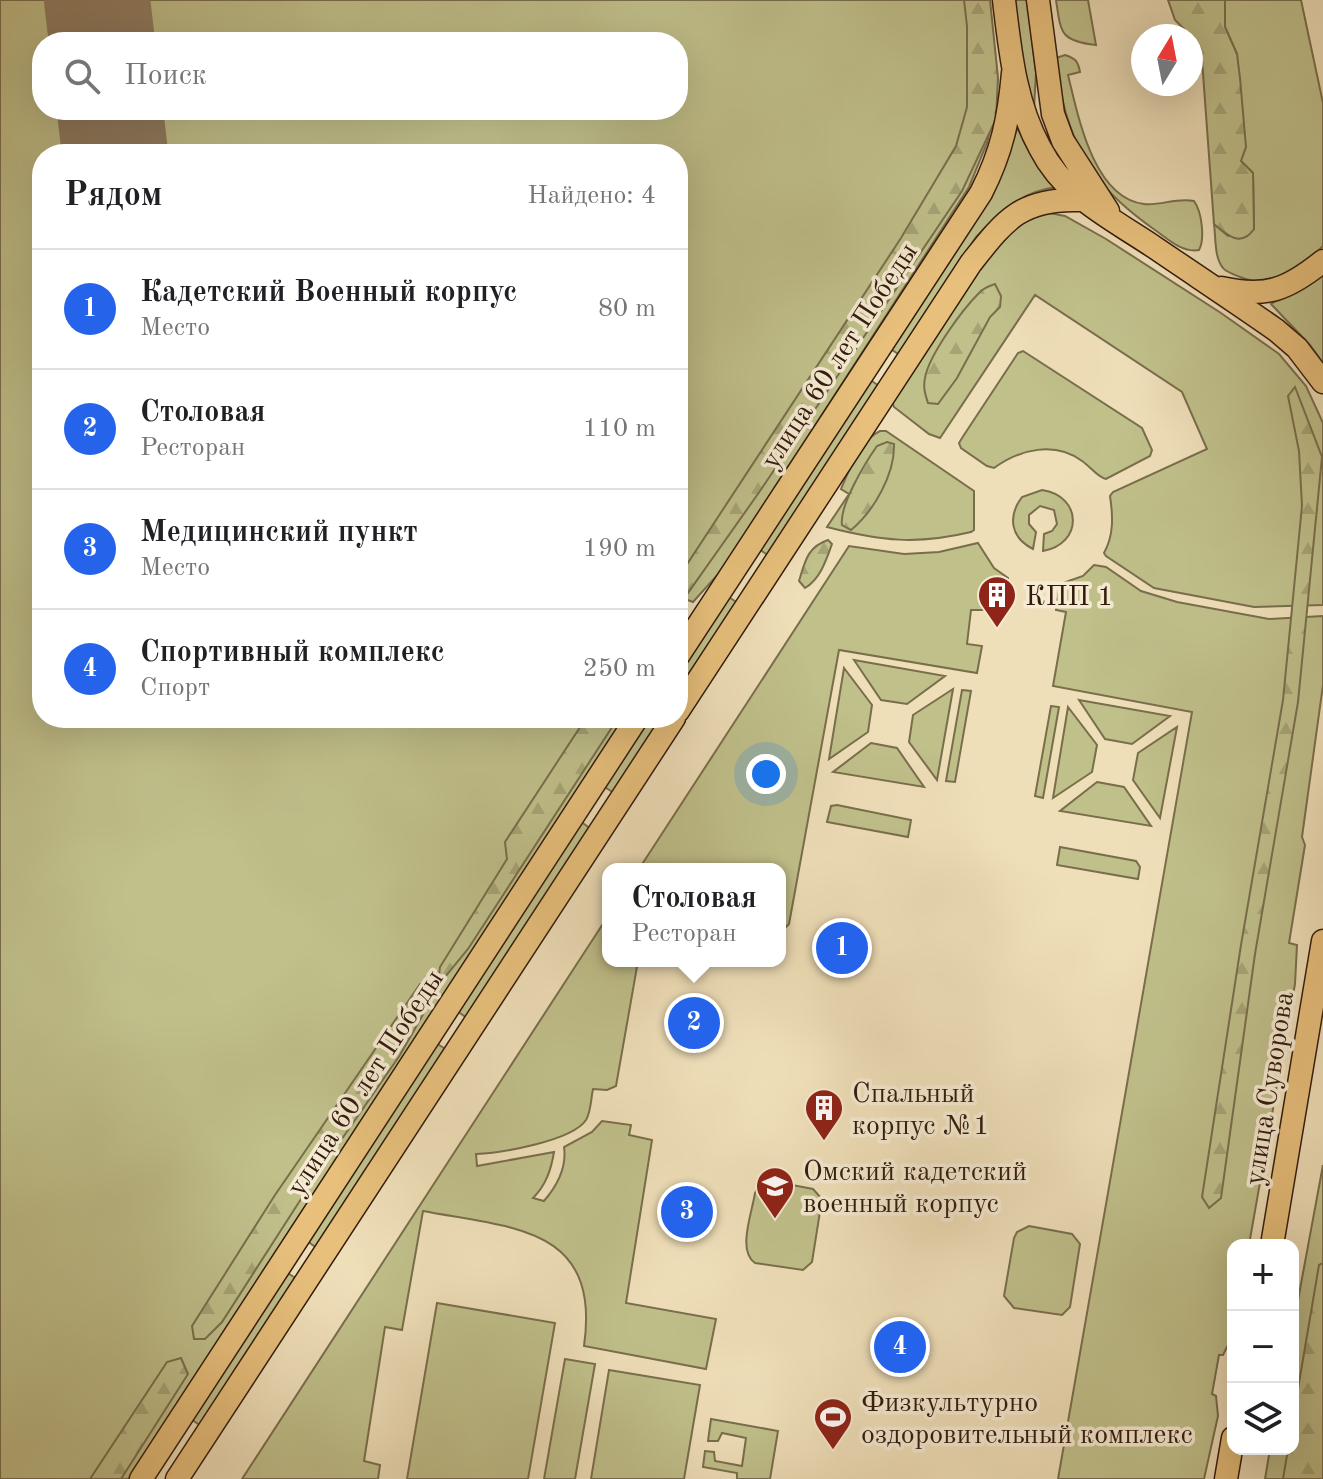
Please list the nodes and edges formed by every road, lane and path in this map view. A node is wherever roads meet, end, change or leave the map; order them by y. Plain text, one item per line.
1 (1004, 0) edge
2 (1038, 0) edge
3 (1013, 73) junction
4 (1080, 200) junction
5 (1115, 221) junction
6 (1323, 261) edge
7 (1212, 286) junction
8 (872, 359) junction
9 (897, 375) junction
10 (1323, 382) edge
11 (732, 572) junction
12 (758, 589) junction
13 (688, 640) edge
14 (688, 696) edge
15 (630, 728) edge
16 (667, 728) edge
17 (584, 799) junction
18 (610, 816) junction
19 (1323, 941) edge
20 (1273, 1239) edge
21 (175, 1427) junction
22 (200, 1444) junction
23 (1230, 1455) edge
24 (141, 1479) edge
25 (177, 1479) edge
26 (1226, 1479) edge

1 - 3 main road
2 - 5 main road
3 - 4 main road
3 - 8 main road, улица 60 лет Победы
4 - 5 main road
4 - 9 main road
5 - 7 main road
6 - 7 main road
7 - 10 main road
8 - 9 main road
8 - 11 main road, улица 60 лет Победы
9 - 12 main road
11 - 12 main road
11 - 13 main road, улица 60 лет Победы
12 - 14 main road
15 - 17 main road, улица 60 лет Победы
16 - 18 main road
17 - 18 main road
17 - 21 main road, улица 60 лет Победы
18 - 22 main road
19 - 20 main road, улица Суворова
21 - 22 main road
21 - 24 main road, улица 60 лет Победы
22 - 25 main road
23 - 26 main road

